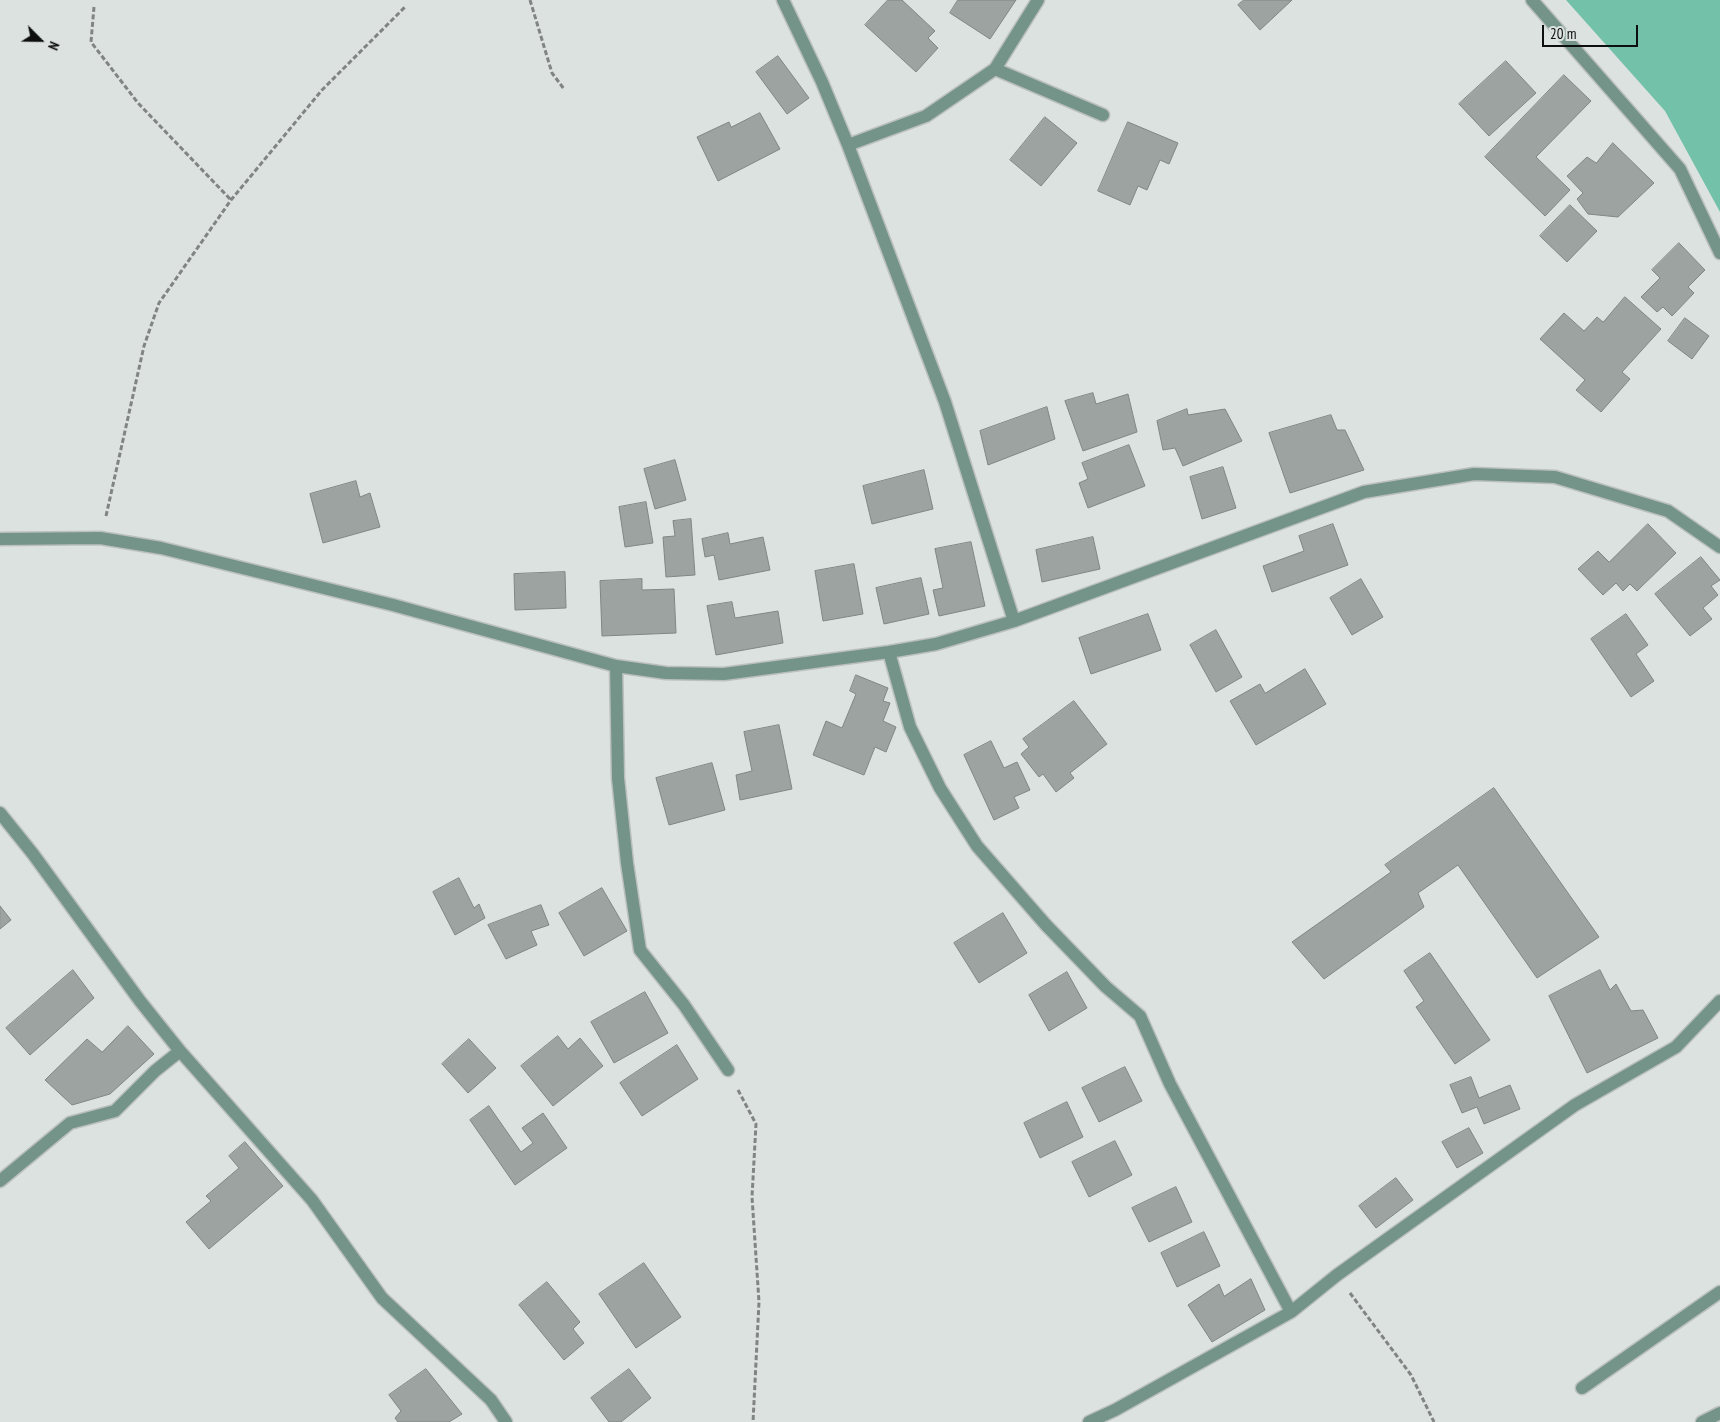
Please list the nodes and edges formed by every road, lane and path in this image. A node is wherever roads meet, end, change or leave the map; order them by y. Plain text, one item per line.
1 (530, 0) edge
2 (783, 0) edge
3 (1038, 0) edge
4 (1532, 0) edge
5 (94, 6) dead end
6 (405, 8) dead end
7 (995, 69) junction
8 (564, 89) dead end
9 (1103, 115) dead end
10 (848, 145) junction
11 (231, 200) junction
12 (1720, 253) edge
13 (100, 538) junction
14 (0, 539) edge
15 (1720, 546) edge
16 (1014, 620) junction
17 (889, 652) junction
18 (616, 666) junction
19 (0, 814) edge
20 (1720, 1001) edge
21 (180, 1051) junction
22 (728, 1070) joint
23 (0, 1181) edge
24 (1337, 1275) junction
25 (1720, 1292) edge
26 (1290, 1312) junction
27 (1582, 1388) dead end
28 (1720, 1413) edge
29 (506, 1422) edge
30 (753, 1422) edge
31 (1089, 1422) edge
32 (1434, 1422) edge
33 (1702, 1422) edge

1 - 8 path
2 - 10 street
3 - 7 street
4 - 12 street
5 - 11 path
6 - 11 path
7 - 9 street
7 - 10 street
10 - 16 street
11 - 13 path
13 - 14 street
13 - 18 street
15 - 16 street
16 - 17 street
17 - 18 street
17 - 26 street
18 - 22 street
19 - 21 street
20 - 24 street
21 - 23 street
21 - 29 street
22 - 30 path
24 - 26 street
24 - 32 path
25 - 27 street
26 - 31 street
28 - 33 street

